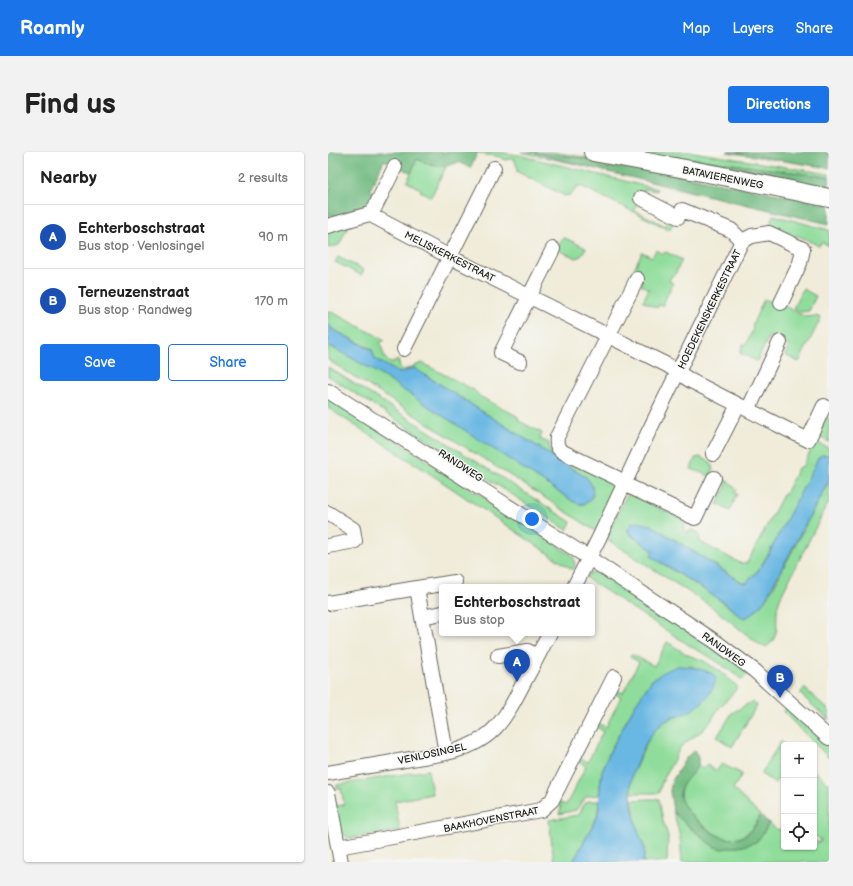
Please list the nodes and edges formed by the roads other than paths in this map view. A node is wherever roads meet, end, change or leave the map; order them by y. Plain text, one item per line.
1 (593, 152) edge
2 (395, 167) dead end
3 (494, 168) dead end
4 (641, 198) dead end
5 (829, 198) edge
6 (371, 215) junction
7 (328, 226) edge
8 (742, 241) junction
9 (553, 249) dead end
10 (450, 257) junction
11 (637, 279) dead end
12 (529, 296) junction
13 (781, 303) dead end
14 (608, 336) junction
15 (780, 342) dead end
16 (404, 349) dead end
17 (520, 362) dead end
18 (678, 372) junction
19 (328, 380) edge
20 (328, 391) edge
21 (824, 406) dead end
22 (743, 407) junction
23 (713, 454) dead end
24 (714, 478) dead end
25 (624, 484) junction
26 (328, 514) edge
27 (328, 546) edge
28 (591, 554) junction
29 (455, 582) dead end
30 (442, 584) edge
31 (576, 584) edge
32 (439, 585) edge
33 (417, 588) junction
34 (328, 603) edge
35 (439, 614) edge
36 (422, 617) junction
37 (548, 636) edge
38 (498, 656) dead end
39 (538, 656) junction
40 (614, 677) dead end
41 (829, 725) edge
42 (829, 738) edge
43 (446, 752) junction
44 (328, 773) edge
45 (328, 793) edge
46 (338, 847) junction
47 (341, 862) edge

1 - 5 main road, BATAVIERENWEG
2 - 6 street
3 - 10 street
4 - 8 street, HOEDEKENSKERKESTRAAT
6 - 7 street
6 - 10 street, MELISKERKESTRAAT
8 - 13 street
8 - 18 street, HOEDEKENSKERKESTRAAT
9 - 12 street
10 - 12 street, MELISKERKESTRAAT
10 - 16 street
11 - 14 street
12 - 14 street, MELISKERKESTRAAT
12 - 17 street
14 - 18 street, MELISKERKESTRAAT
14 - 25 street
15 - 22 street
18 - 22 street, MELISKERKESTRAAT
18 - 25 street, HOEDEKENSKERKESTRAAT
19 - 28 street, RANDWEG
20 - 28 street, RANDWEG
21 - 22 street, MELISKERKESTRAAT
22 - 23 street
24 - 25 street
25 - 28 street, HOEDEKENSKERKESTRAAT
26 - 27 street
28 - 31 street
28 - 41 street, RANDWEG
28 - 42 street, RANDWEG
29 - 30 street
32 - 33 street
33 - 34 street
33 - 36 street
35 - 36 street
36 - 43 street
37 - 39 street, VENLOSINGEL
38 - 39 street
39 - 43 street, VENLOSINGEL
40 - 46 street, BAAKHOVENSTRAAT
43 - 44 street, VENLOSINGEL
45 - 46 street
46 - 47 street

